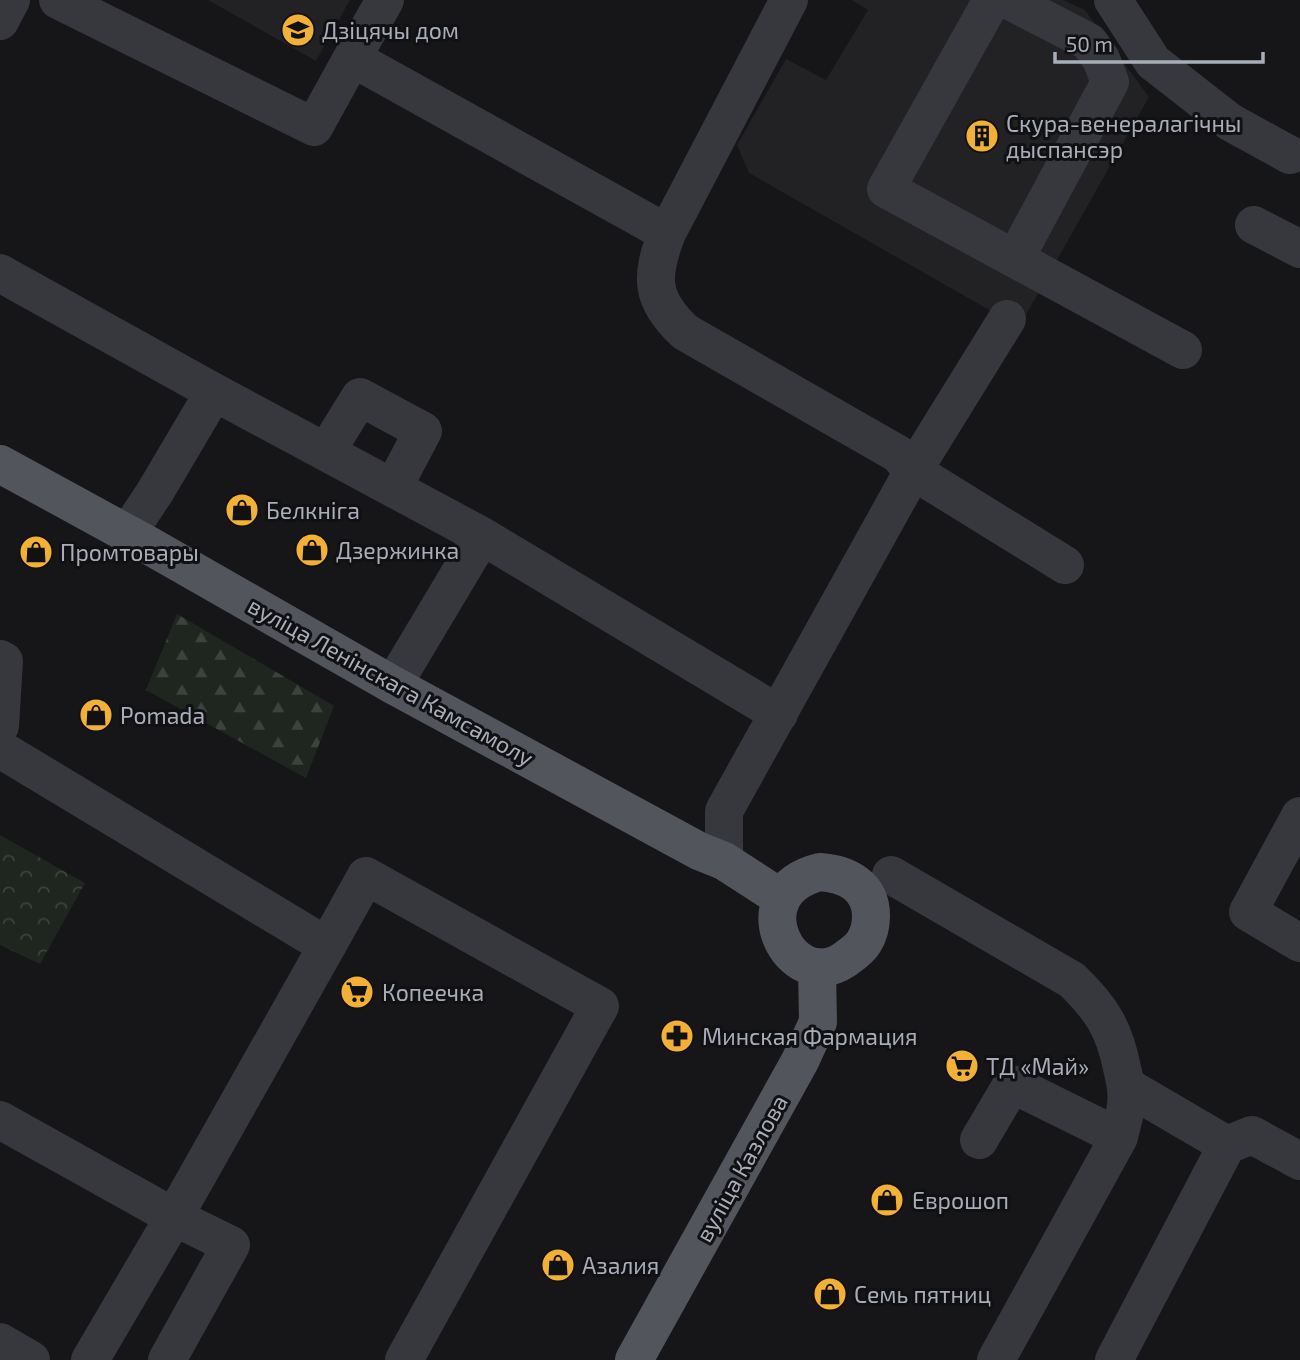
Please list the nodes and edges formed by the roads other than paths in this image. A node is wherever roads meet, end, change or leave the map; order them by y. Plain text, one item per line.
1 (11, 0) edge
2 (58, 0) edge
3 (385, 0) edge
4 (789, 0) edge
5 (992, 0) edge
6 (1008, 0) edge
7 (1113, 0) edge
8 (0, 21) edge
9 (352, 58) junction
10 (1290, 155) dead end
11 (1254, 225) dead end
12 (667, 233) junction
13 (1300, 249) edge
14 (1015, 259) junction
15 (0, 273) edge
16 (1007, 319) dead end
17 (1183, 350) dead end
18 (214, 392) junction
19 (326, 452) junction
20 (0, 464) edge
21 (913, 471) junction
22 (393, 488) junction
23 (127, 534) junction
24 (482, 536) junction
25 (1065, 565) dead end
26 (0, 659) edge
27 (393, 685) junction
28 (779, 714) junction
29 (0, 726) edge
30 (0, 749) edge
31 (1300, 816) edge
32 (724, 862) junction
33 (891, 875) dead end
34 (781, 898) junction
35 (1300, 943) edge
36 (327, 946) junction
37 (817, 967) junction
38 (1126, 1086) junction
39 (0, 1120) edge
40 (1119, 1137) junction
41 (979, 1140) dead end
42 (1227, 1145) junction
43 (1300, 1161) edge
44 (174, 1217) junction
45 (0, 1342) edge
46 (31, 1360) edge
47 (90, 1360) edge
48 (167, 1360) edge
49 (404, 1360) edge
50 (634, 1360) edge
51 (996, 1360) edge
52 (1114, 1360) edge

1 - 8 lane
2 - 9 lane
3 - 9 lane
4 - 12 lane
5 - 14 lane
6 - 14 lane
7 - 10 lane
9 - 12 lane
11 - 13 lane
12 - 21 lane
14 - 17 lane
15 - 18 lane
16 - 21 lane
18 - 19 lane
18 - 23 lane
19 - 22 lane
19 - 22 lane
20 - 23 main road, вуліца Ленінскага Камсамолу
21 - 25 lane
21 - 28 lane
22 - 24 lane
23 - 27 main road, вуліца Ленінскага Камсамолу
24 - 27 lane
24 - 28 lane
26 - 29 lane
27 - 32 main road, вуліца Ленінскага Камсамолу
28 - 32 lane
30 - 36 lane
31 - 35 lane
32 - 34 main road, вуліца Ленінскага Камсамолу
33 - 38 lane
34 - 37 main road
34 - 37 main road
36 - 44 lane
36 - 49 lane
37 - 50 main road, вуліца Казлова
38 - 40 lane
38 - 42 lane
39 - 44 lane
40 - 41 lane
40 - 51 lane
42 - 43 lane
42 - 52 lane
44 - 47 lane
44 - 48 lane
45 - 46 lane

